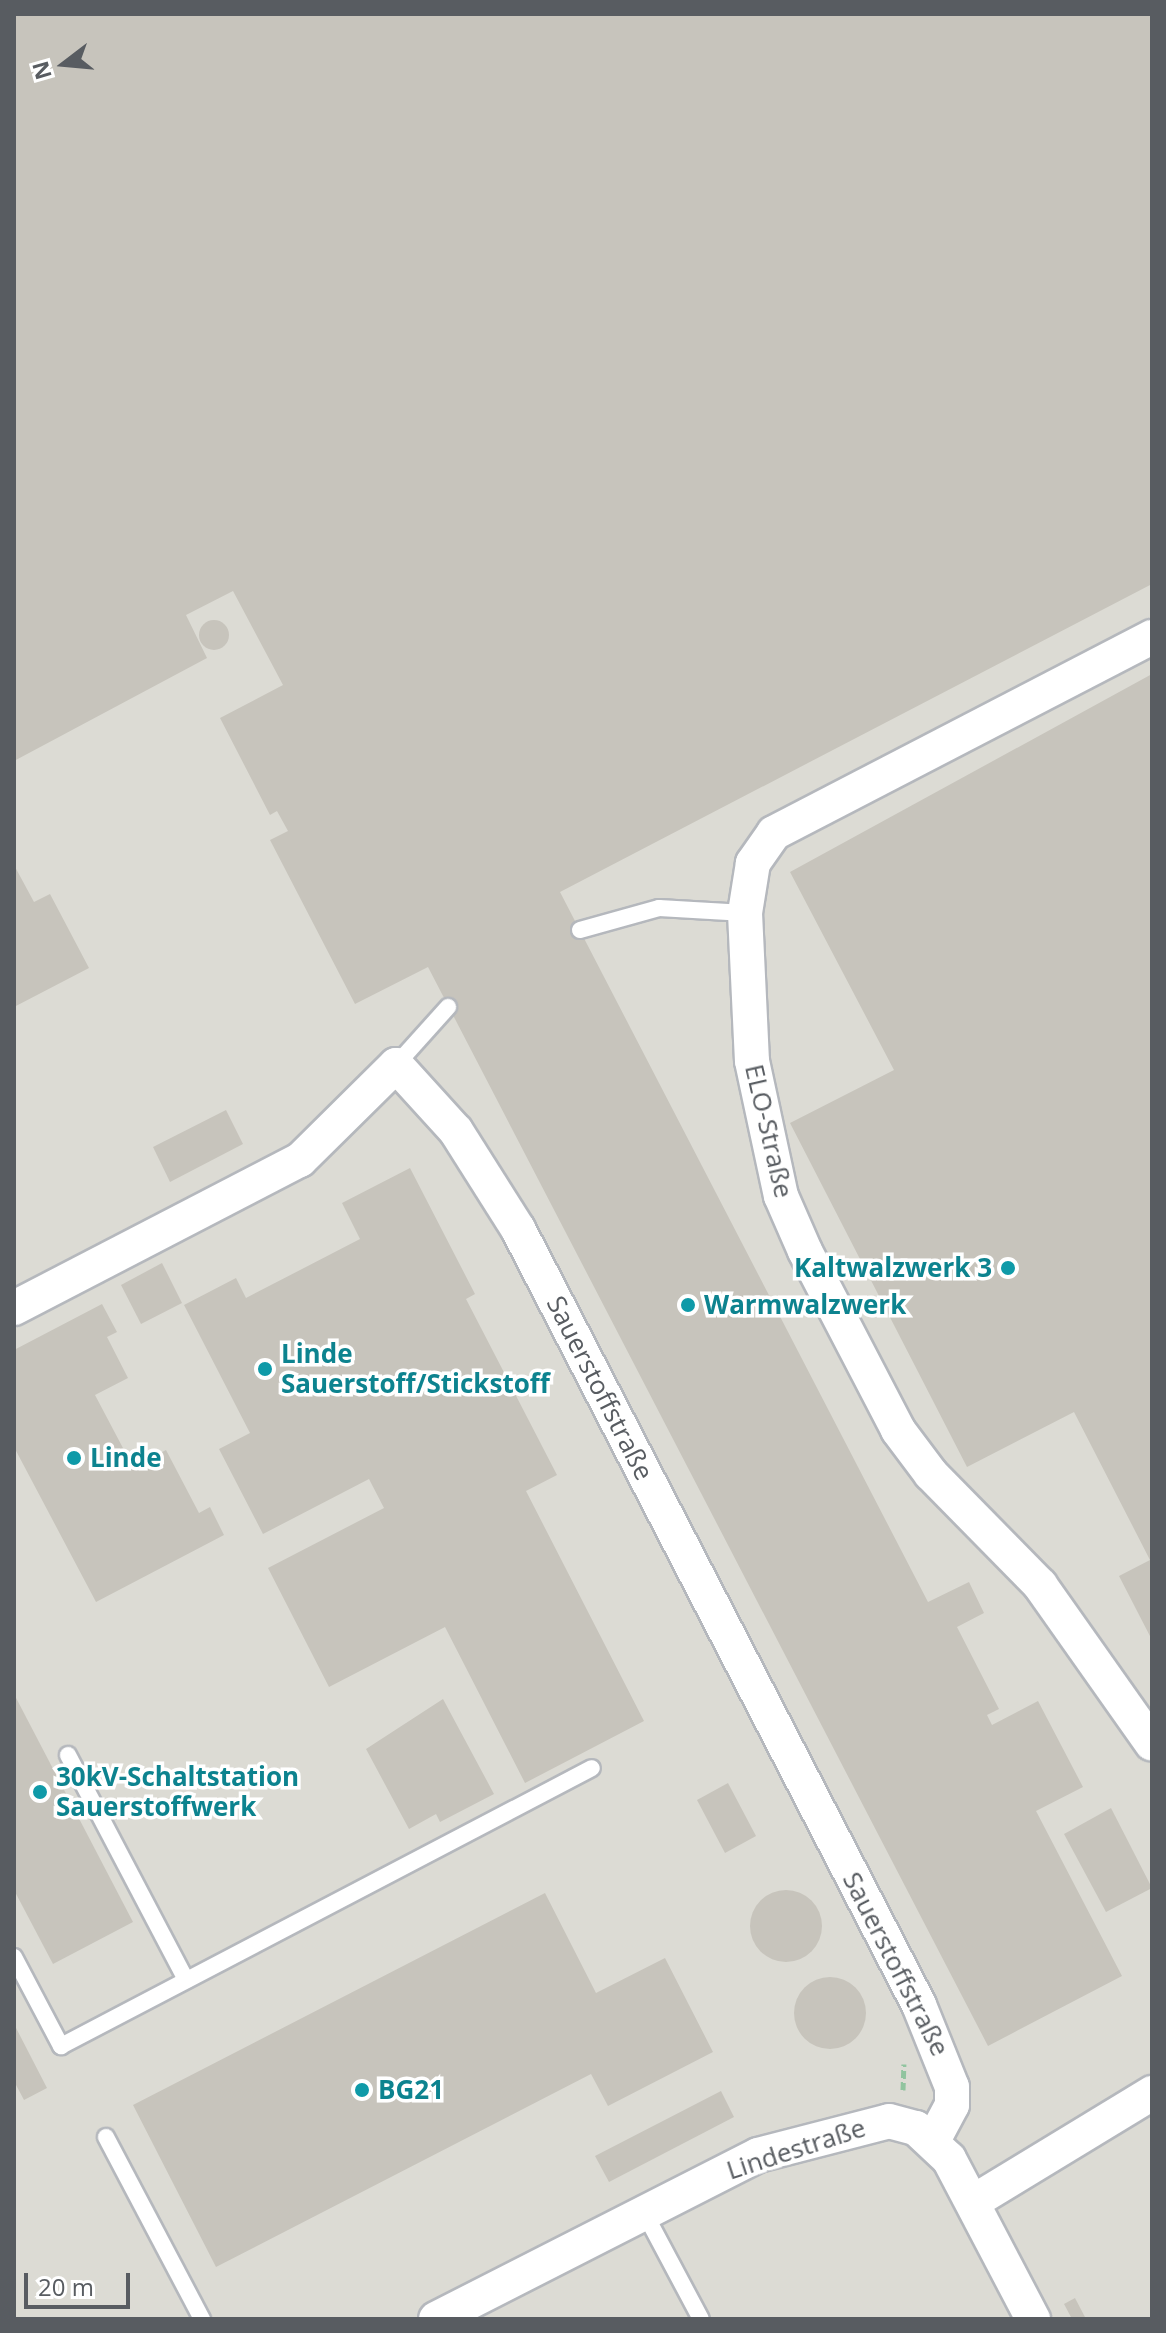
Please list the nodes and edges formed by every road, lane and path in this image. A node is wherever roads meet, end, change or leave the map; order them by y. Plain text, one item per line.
1 (1152, 637) edge
2 (745, 913) junction
3 (580, 930) dead end
4 (448, 1007) dead end
5 (396, 1065) junction
6 (14, 1308) edge
7 (1152, 1744) edge
8 (68, 1755) dead end
9 (592, 1768) dead end
10 (14, 1957) edge
11 (186, 1980) junction
12 (1152, 2093) edge
13 (106, 2137) dead end
14 (933, 2140) junction
15 (973, 2202) junction
16 (644, 2212) junction
17 (202, 2319) edge
18 (436, 2319) edge
19 (701, 2319) edge
20 (1033, 2319) edge

1 - 2 street, ELO-Straße
2 - 3 lane
2 - 7 street, ELO-Straße
4 - 5 lane
5 - 6 street
5 - 14 street, Sauerstoffstraße
8 - 11 lane
9 - 11 lane
10 - 11 lane
12 - 15 street
13 - 17 lane
14 - 15 street
14 - 16 street, Lindestraße
15 - 20 street
16 - 18 street, Lindestraße
16 - 19 lane

